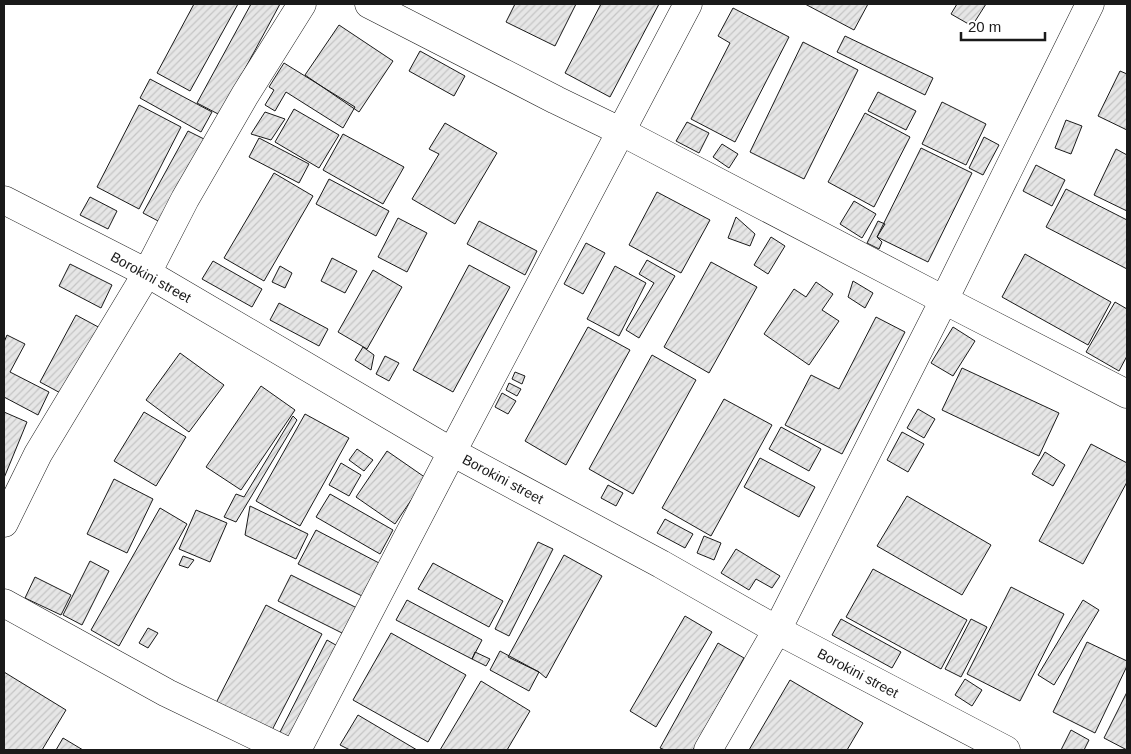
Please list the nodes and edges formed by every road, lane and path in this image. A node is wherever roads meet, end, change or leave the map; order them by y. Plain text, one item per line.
1 (302, 4) edge
2 (369, 4) edge
3 (688, 4) edge
4 (1090, 4) edge
5 (622, 132) junction
6 (4, 200) edge
7 (147, 273) junction
8 (944, 300) junction
9 (1127, 394) edge
10 (452, 452) junction
11 (4, 523) edge
12 (4, 603) edge
13 (777, 630) junction
14 (285, 750) edge
15 (297, 750) edge
16 (708, 750) edge
17 (1006, 750) edge

1 - 7 street
2 - 5 street
3 - 5 street
4 - 8 street
5 - 8 street
5 - 10 street
6 - 7 street, Borokini street
7 - 10 street, Borokini street
7 - 11 street
8 - 9 street
8 - 13 street
10 - 13 street, Borokini street
10 - 15 street
12 - 14 street
13 - 16 street
13 - 17 street, Borokini street

